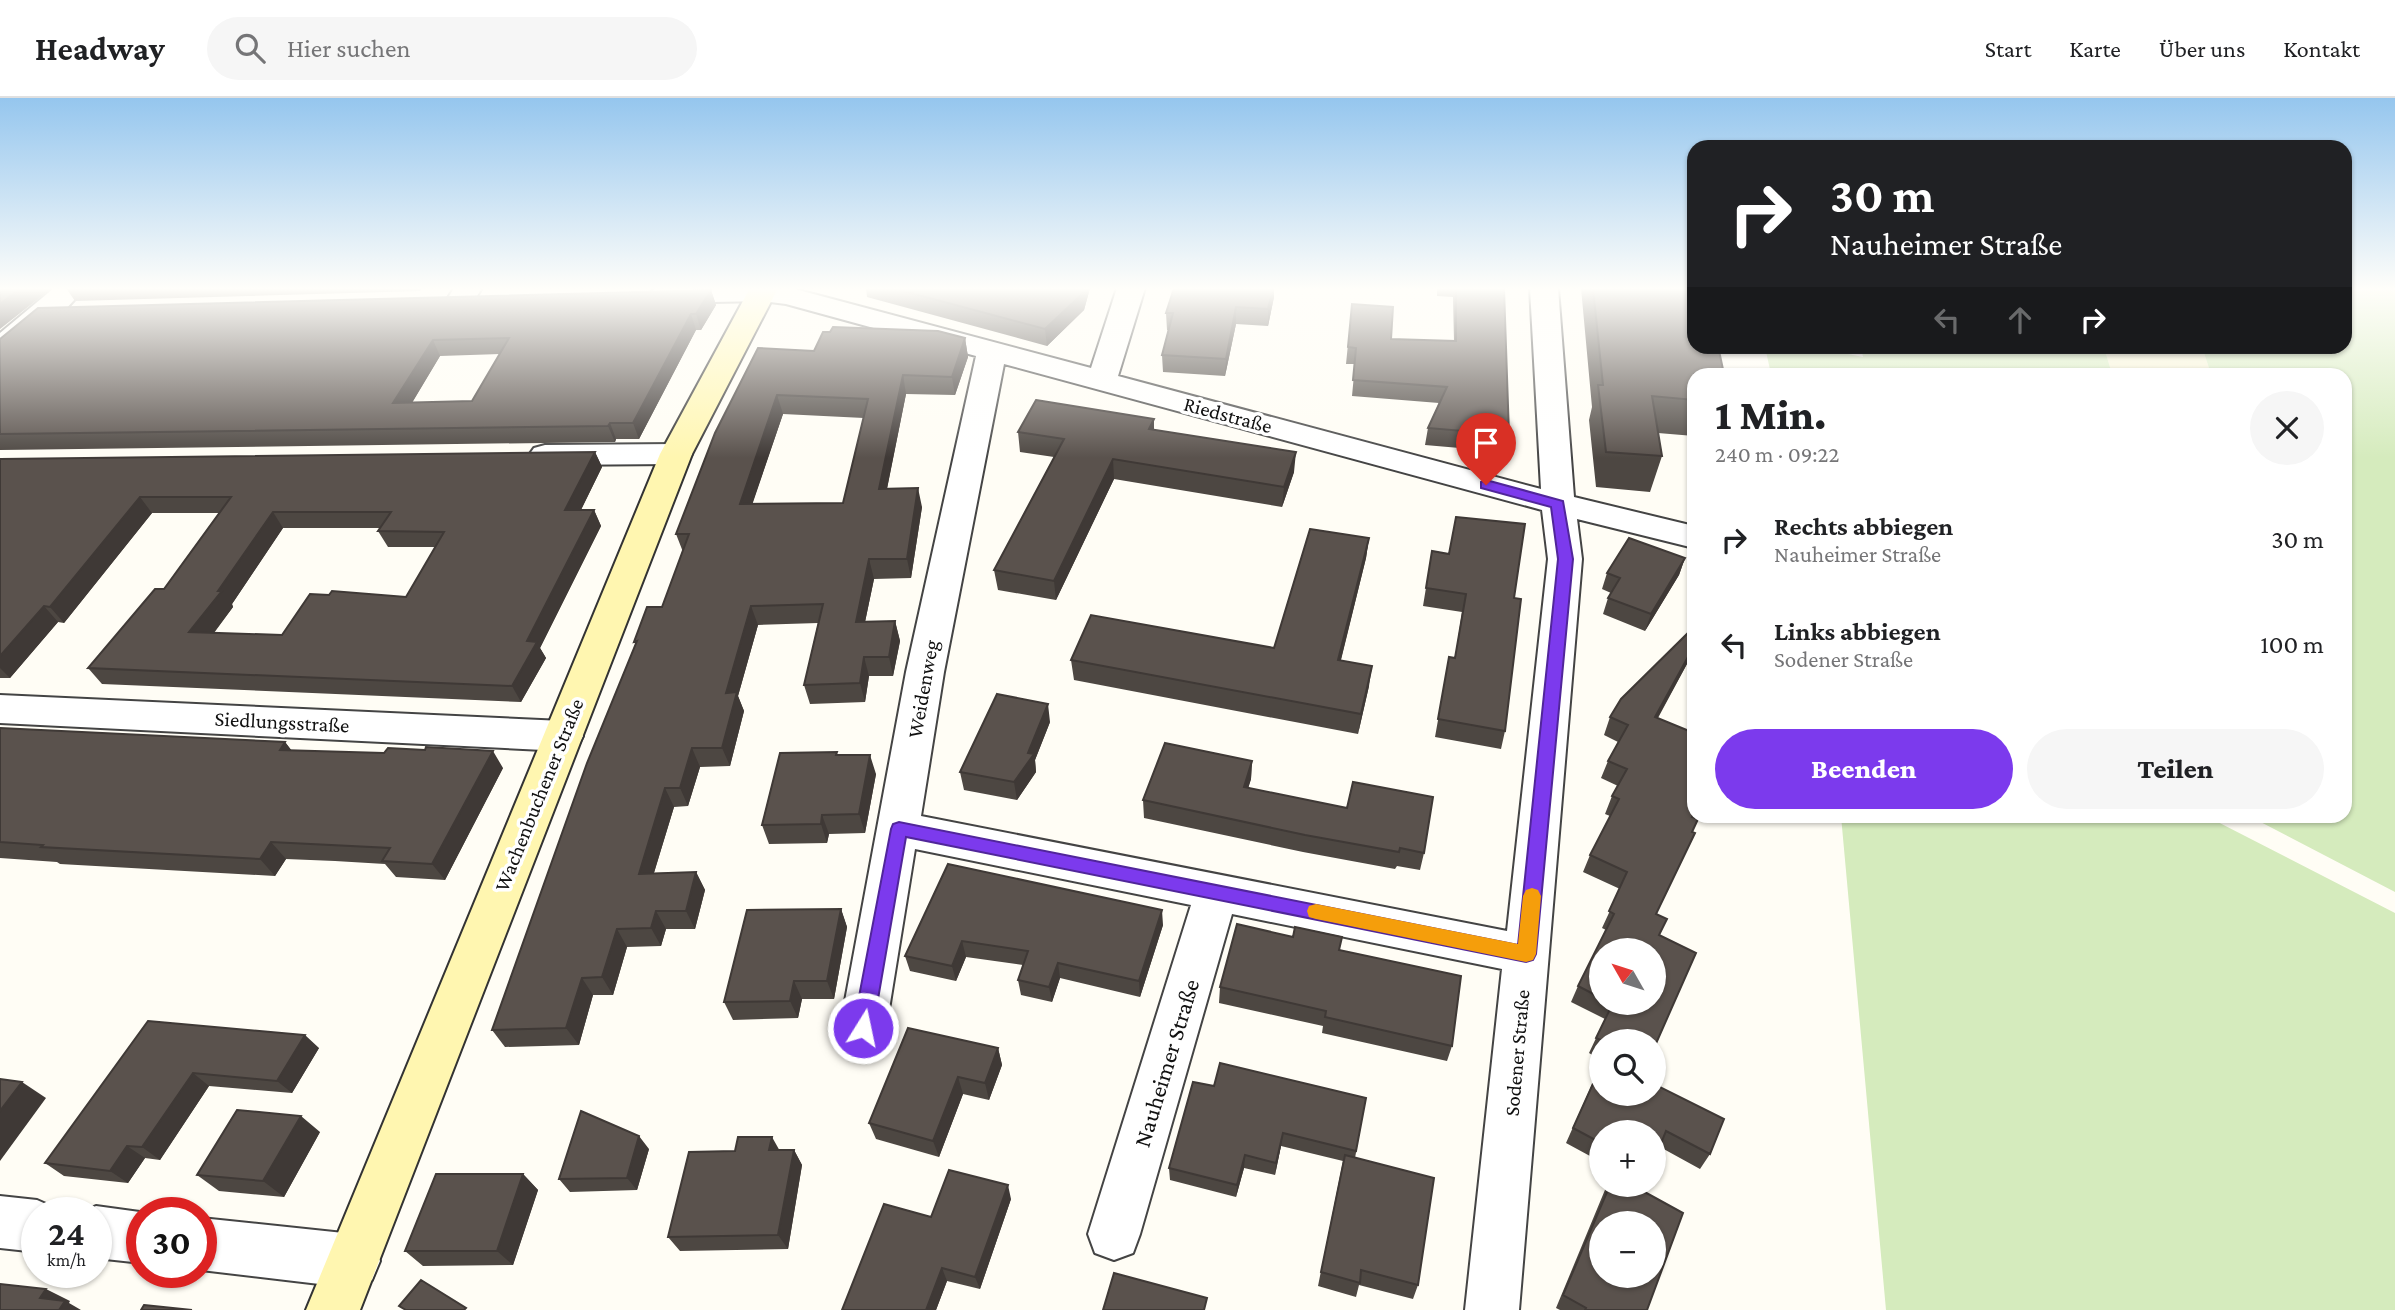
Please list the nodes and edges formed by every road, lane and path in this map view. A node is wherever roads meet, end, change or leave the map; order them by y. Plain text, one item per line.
1 (734, 345) edge
2 (969, 345) edge
3 (1113, 345) edge
4 (1548, 345) edge
5 (992, 351) junction
6 (1102, 380) junction
7 (676, 454) junction
8 (511, 456) edge
9 (1558, 504) junction
10 (1687, 535) edge
11 (0, 709) edge
12 (563, 736) junction
13 (899, 829) junction
14 (1217, 891) junction
15 (1526, 954) junction
16 (863, 1028) dead end
17 (0, 1222) edge
18 (21, 1224) edge
19 (1114, 1234) dead end
20 (217, 1246) edge
21 (353, 1261) junction
22 (333, 1310) edge
23 (1492, 1310) edge

1 - 7 main road, Wachenbuchener Straße
2 - 5 street, Riedstraße
3 - 6 street
4 - 9 street, Sodener Straße
5 - 6 street, Riedstraße
5 - 13 street, Weidenweg
6 - 9 street, Riedstraße
7 - 8 street
7 - 12 main road, Wachenbuchener Straße
9 - 10 street, Riedstraße
9 - 15 street, Sodener Straße
11 - 12 street, Siedlungsstraße
12 - 21 main road, Wachenbuchener Straße
13 - 14 street
13 - 16 street, Weidenweg
14 - 15 street
14 - 19 street, Nauheimer Straße
15 - 23 street, Sodener Straße
17 - 18 street
20 - 21 street
21 - 22 main road, Wachenbuchener Straße

